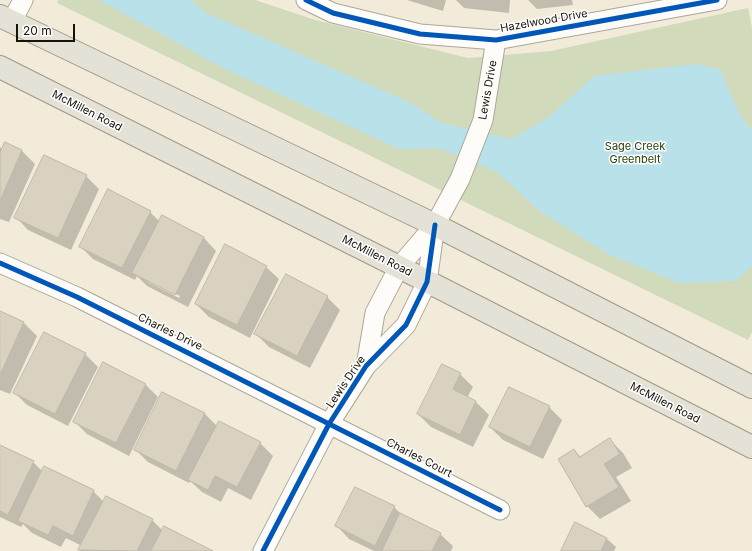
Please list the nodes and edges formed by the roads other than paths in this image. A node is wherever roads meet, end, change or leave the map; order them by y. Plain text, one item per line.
1 (23, 0) edge
2 (306, 0) edge
3 (717, 0) edge
4 (6, 19) edge
5 (496, 40) junction
6 (0, 67) edge
7 (435, 225) junction
8 (0, 263) edge
9 (399, 267) junction
10 (427, 282) junction
11 (366, 366) junction
12 (752, 387) edge
13 (329, 424) junction
14 (752, 447) edge
15 (500, 510) dead end
16 (263, 551) edge

1 - 4 street
2 - 5 street, Hazelwood Drive
3 - 5 street, Hazelwood Drive
4 - 7 main road
5 - 7 street, Lewis Drive
6 - 9 main road, McMillen Road
7 - 9 street, Lewis Drive
7 - 10 street, Lewis Drive
7 - 12 main road
8 - 13 street, Charles Drive
9 - 10 main road, McMillen Road
9 - 11 street, Lewis Drive
10 - 11 street, Lewis Drive
10 - 14 main road, McMillen Road
11 - 13 street, Lewis Drive
13 - 15 street, Charles Court
13 - 16 street, Lewis Drive

